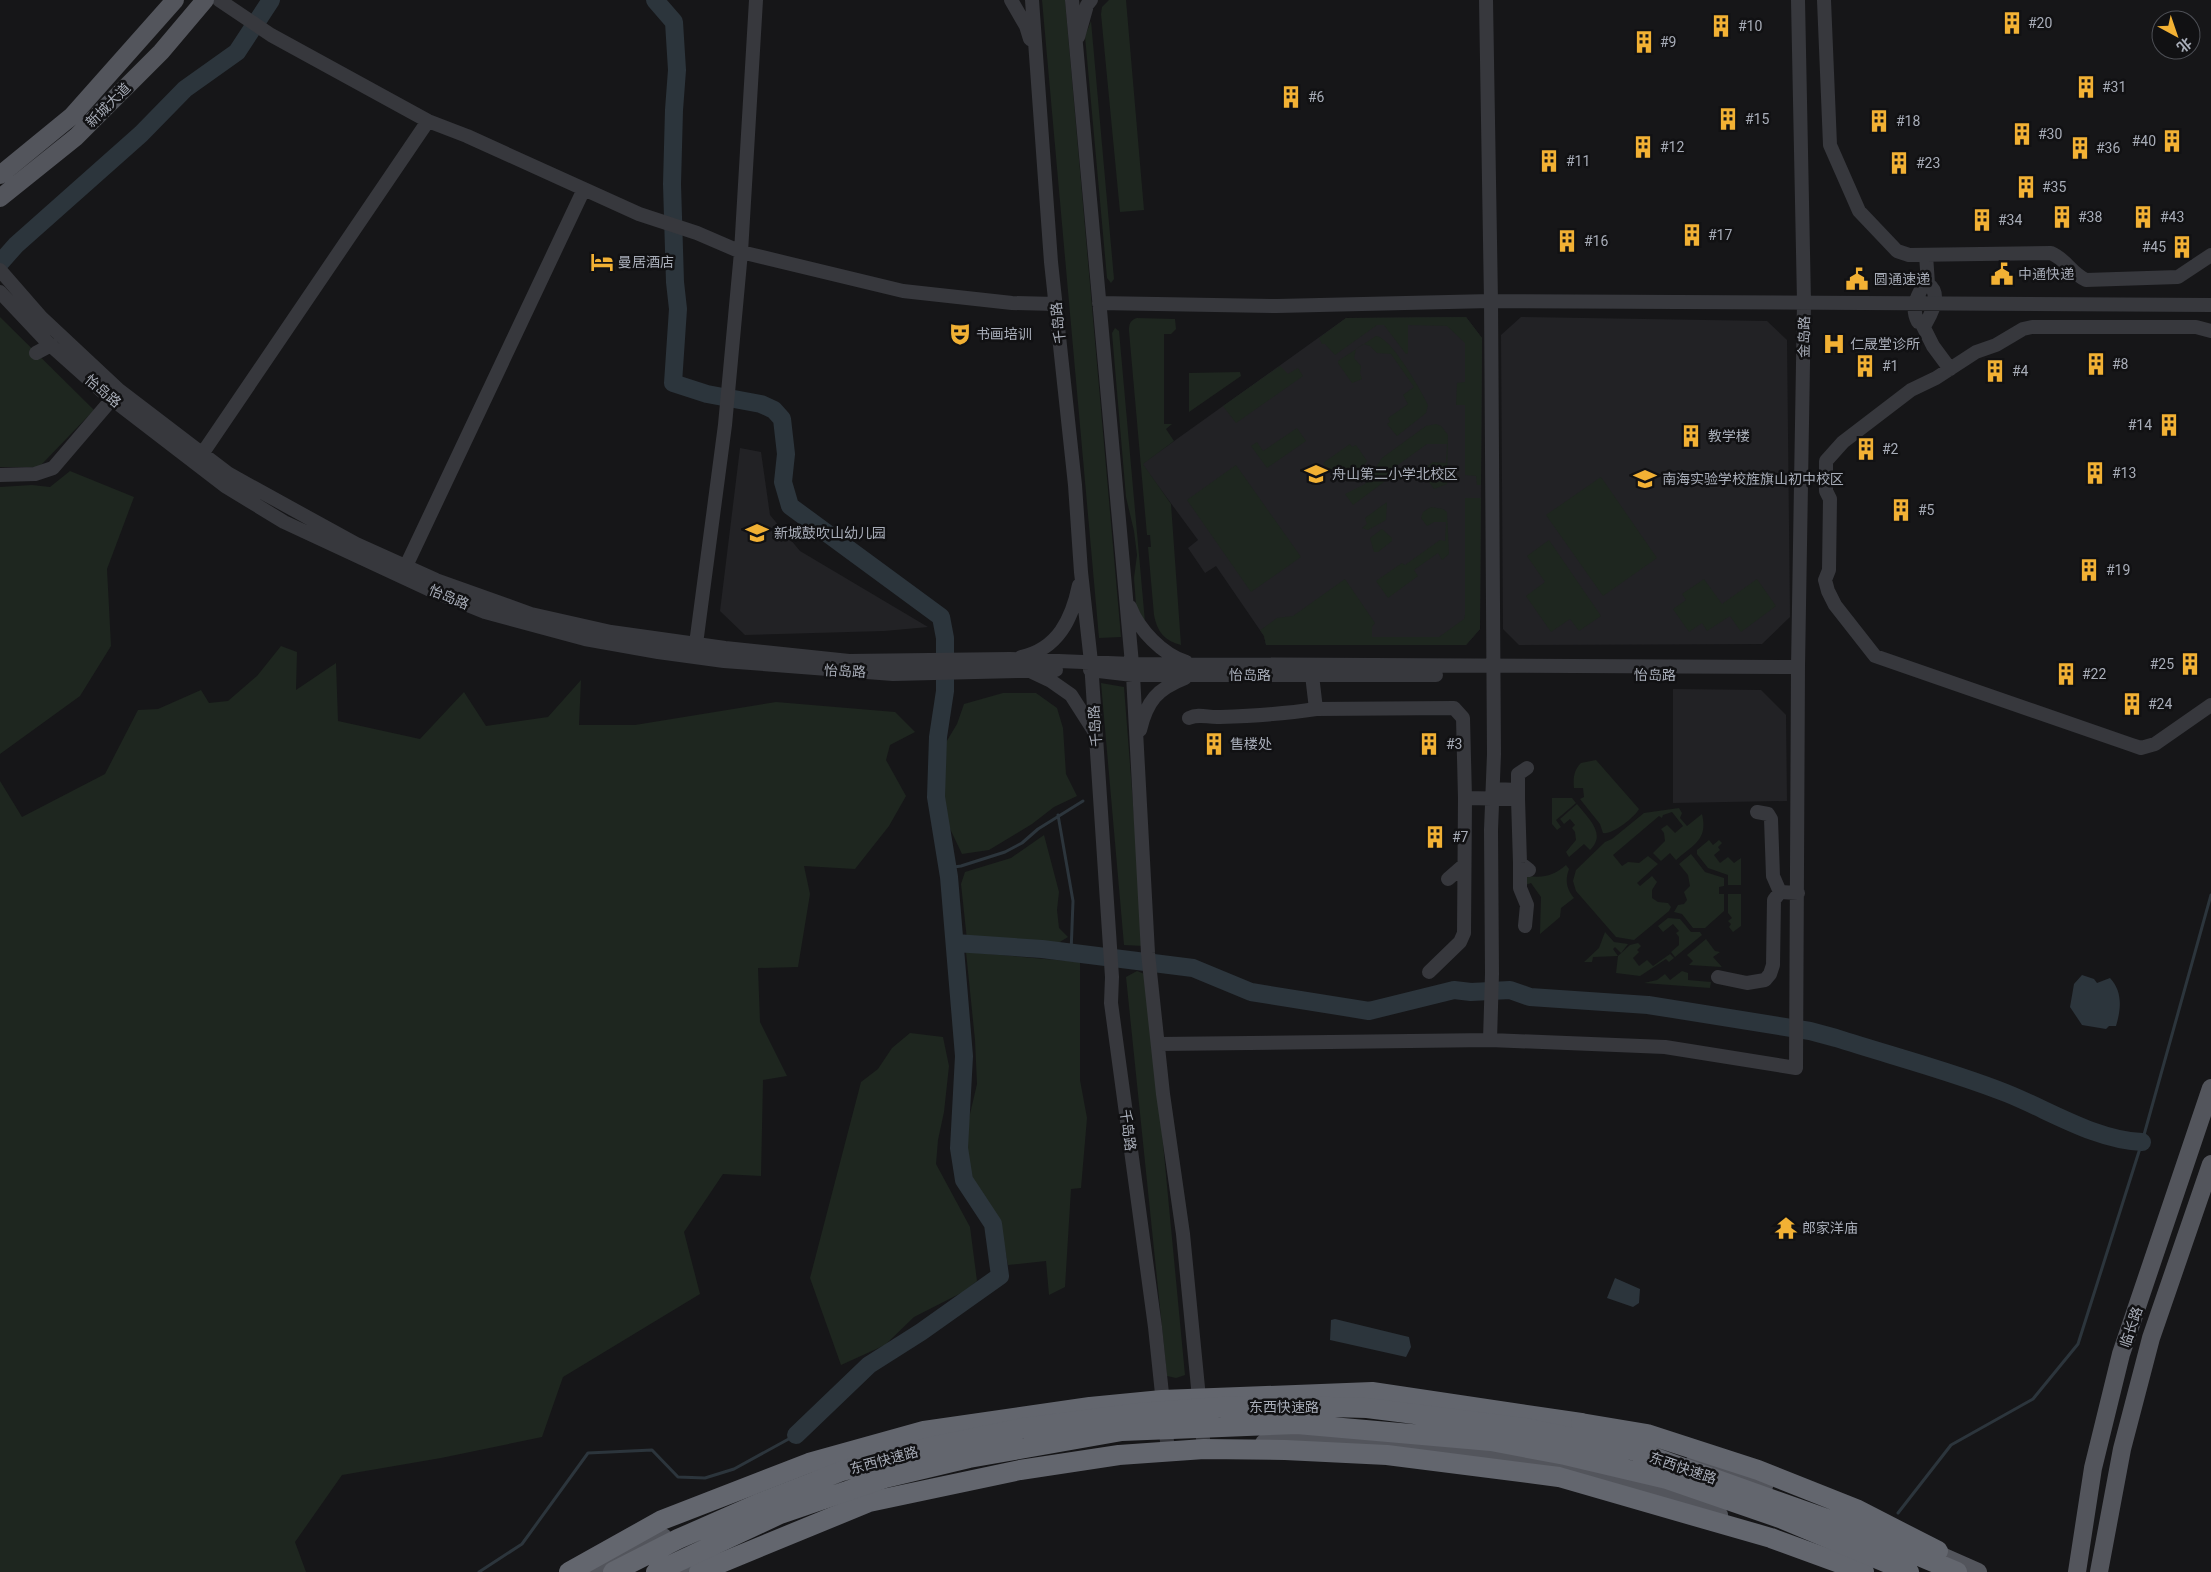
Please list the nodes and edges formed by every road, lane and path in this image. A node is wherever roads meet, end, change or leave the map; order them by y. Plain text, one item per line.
1 (175, 0) edge
2 (205, 0) edge
3 (219, 0) edge
4 (756, 0) edge
5 (1011, 0) edge
6 (1032, 0) edge
7 (1072, 0) edge
8 (1091, 0) edge
9 (1486, 0) edge
10 (1798, 0) edge
11 (1824, 0) edge
12 (1076, 47) junction
13 (1036, 59) junction
14 (428, 121) junction
15 (0, 175) edge
16 (584, 190) junction
17 (0, 198) edge
18 (741, 252) junction
19 (1926, 255) junction
20 (2211, 255) edge
21 (0, 270) edge
22 (1928, 284) junction
23 (0, 292) edge
24 (1491, 300) junction
25 (1804, 302) junction
26 (1099, 303) junction
27 (1056, 304) junction
28 (1914, 305) junction
29 (1934, 305) junction
30 (2211, 306) edge
31 (1922, 324) junction
32 (2211, 331) edge
33 (50, 345) junction
34 (36, 353) dead end
35 (1950, 369) junction
36 (116, 395) junction
37 (202, 454) junction
38 (0, 475) edge
39 (406, 566) junction
40 (1081, 572) junction
41 (1126, 598) junction
42 (696, 644) junction
43 (1010, 659) junction
44 (970, 665) junction
45 (925, 666) junction
46 (1091, 666) junction
47 (1132, 669) junction
48 (1026, 670) junction
49 (1193, 670) junction
50 (1492, 671) junction
51 (1798, 671) junction
52 (1312, 675) junction
53 (2211, 705) edge
54 (1316, 709) junction
55 (1190, 718) dead end
56 (1095, 732) junction
57 (1137, 746) junction
58 (1527, 768) dead end
59 (1493, 794) junction
60 (1518, 794) junction
61 (1465, 798) junction
62 (1757, 812) dead end
63 (1464, 865) junction
64 (1448, 879) dead end
65 (1780, 892) junction
66 (1798, 893) junction
67 (1525, 926) dead end
68 (1429, 972) dead end
69 (1718, 977) dead end
70 (1490, 1040) junction
71 (1159, 1044) junction
72 (2211, 1088) edge
73 (2211, 1164) edge
74 (1199, 1398) junction
75 (1162, 1400) junction
76 (1204, 1449) junction
77 (1168, 1451) junction
78 (869, 1502) junction
79 (2075, 1569) edge
80 (2101, 1569) edge
81 (592, 1571) edge
82 (569, 1572) edge
83 (613, 1572) edge
84 (656, 1572) edge
85 (680, 1572) edge
86 (699, 1572) edge
87 (1865, 1572) edge
88 (1909, 1572) edge
89 (1957, 1572) edge
90 (1969, 1572) edge
91 (1978, 1572) edge

1 - 15 main road, 新城大道
2 - 17 main road, 新城大道
3 - 14 street
4 - 18 street
5 - 13 street
6 - 13 street, 千岛路
7 - 12 street
8 - 12 street
9 - 24 street
10 - 25 street, 金岛路
11 - 19 street
12 - 26 street
13 - 27 street, 千岛路
14 - 16 street
14 - 37 street
16 - 18 street
16 - 39 street
18 - 27 street
18 - 42 street
19 - 20 street
19 - 22 street
21 - 36 street
22 - 28 street
22 - 29 street
23 - 33 street, 怡岛路
24 - 25 street
24 - 26 street
24 - 50 street
25 - 28 street
25 - 51 street, 金岛路
26 - 41 street
27 - 40 street, 千岛路
28 - 29 street
28 - 31 street
29 - 30 street
29 - 31 street
31 - 35 street
32 - 35 street
33 - 34 street
33 - 36 street, 怡岛路
35 - 53 street
36 - 37 street
36 - 38 street
36 - 45 street, 怡岛路
37 - 39 street
39 - 42 street
40 - 43 street
40 - 46 street, 千岛路
41 - 47 street
41 - 49 street
42 - 45 street
43 - 44 street
43 - 46 street
44 - 45 street
44 - 48 street
46 - 47 street, 怡岛路
46 - 48 street
46 - 56 street, 千岛路
47 - 49 street, 怡岛路
47 - 57 street
48 - 56 street
49 - 50 street
49 - 52 street, 怡岛路
49 - 57 street
50 - 51 street
50 - 52 street, 怡岛路
50 - 59 street
51 - 66 street, 金岛路
52 - 54 street
54 - 55 street
54 - 61 street
56 - 75 street, 千岛路
57 - 71 street
58 - 60 street
59 - 60 street
59 - 61 street
59 - 70 street
60 - 67 street
61 - 63 street
62 - 65 street
63 - 64 street
63 - 68 street
65 - 66 street
65 - 69 street
66 - 70 street, 金岛路
70 - 71 street
71 - 74 street
72 - 79 main road, 临长路
73 - 80 main road, 临长路
74 - 75 highway
74 - 76 street
74 - 90 highway, bridge
74 - 91 main road
75 - 77 street, 千岛路
75 - 81 main road
75 - 82 highway
76 - 77 highway
76 - 87 highway
76 - 87 main road
77 - 78 highway
78 - 85 main road
78 - 86 highway
83 - 89 highway, 东西快速路, bridge
84 - 88 highway, 东西快速路, bridge

